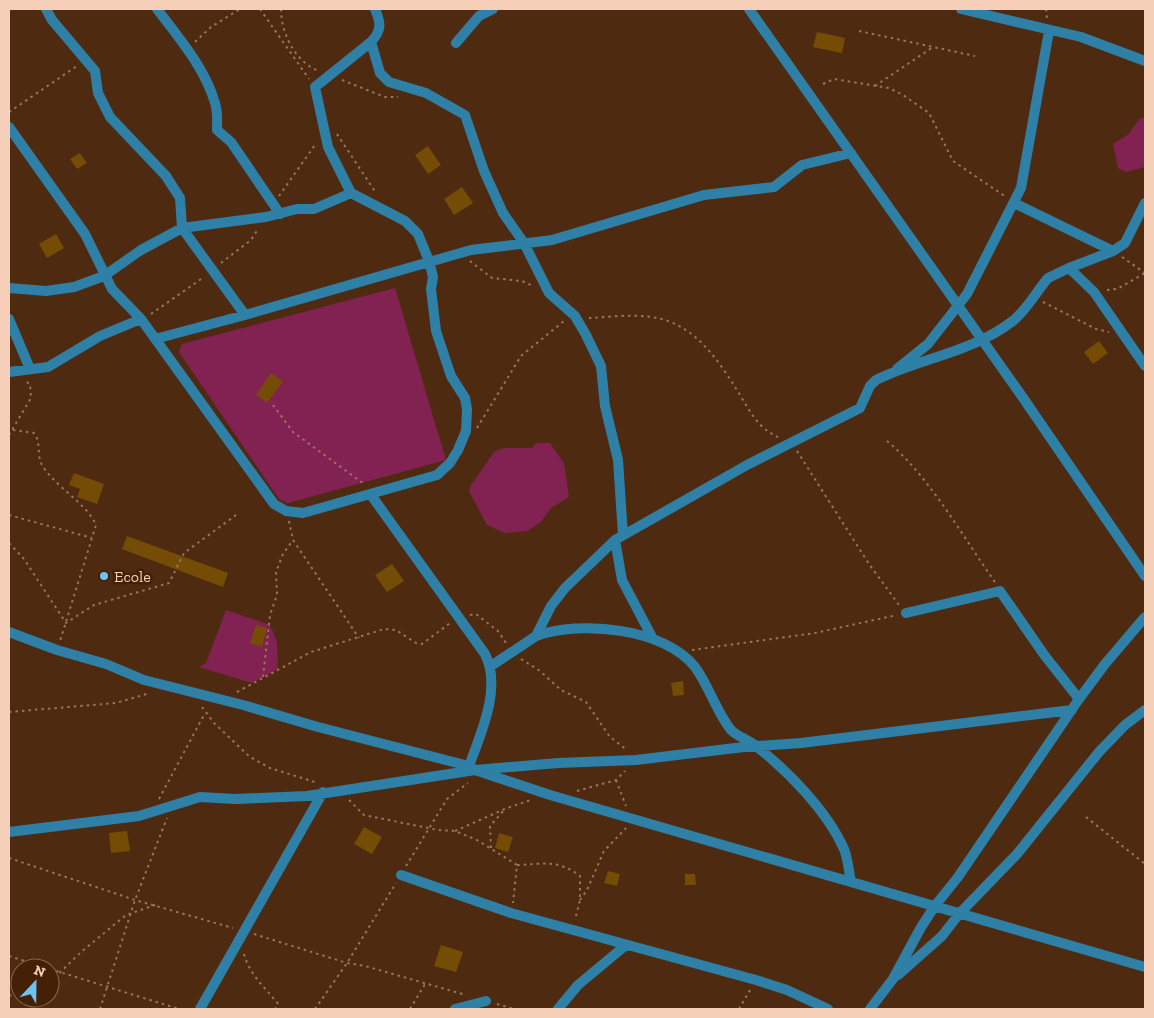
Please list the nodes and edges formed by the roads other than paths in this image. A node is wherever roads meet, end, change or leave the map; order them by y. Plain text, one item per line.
1 (46, 9) edge
2 (157, 9) edge
3 (375, 9) edge
4 (493, 9) edge
5 (749, 9) edge
6 (961, 9) edge
7 (477, 12) edge
8 (1049, 31) junction
9 (370, 42) junction
10 (456, 43) dead end
11 (1145, 61) edge
12 (9, 127) edge
13 (851, 153) junction
14 (351, 193) junction
15 (1014, 203) junction
16 (1145, 203) edge
17 (280, 214) junction
18 (182, 228) junction
19 (524, 243) junction
20 (1113, 251) junction
21 (429, 261) junction
22 (1069, 268) junction
23 (104, 276) junction
24 (9, 288) edge
25 (958, 305) junction
26 (245, 315) junction
27 (9, 319) edge
28 (141, 320) junction
29 (155, 339) junction
30 (982, 339) junction
31 (1145, 366) edge
32 (30, 370) junction
33 (10, 372) edge
34 (891, 374) junction
35 (371, 495) junction
36 (619, 538) junction
37 (1145, 576) edge
38 (906, 613) road end
39 (1145, 617) edge
40 (9, 632) edge
41 (536, 636) junction
42 (654, 639) junction
43 (491, 666) junction
44 (1079, 699) junction
45 (1072, 710) junction
46 (1145, 710) edge
47 (756, 746) junction
48 (472, 768) junction
49 (323, 792) junction
50 (9, 832) edge
51 (401, 875) dead end
52 (851, 882) junction
53 (934, 907) junction
54 (959, 914) junction
55 (626, 945) junction
56 (1145, 968) edge
57 (893, 979) junction
58 (486, 1001) road end
59 (871, 1007) edge
60 (200, 1009) edge
61 (455, 1009) edge
62 (558, 1009) edge
63 (828, 1009) edge
64 (883, 1009) edge

1 - 18 street
2 - 17 street
3 - 9 street
4 - 7 street
5 - 13 street
6 - 8 street
7 - 10 street
8 - 11 street
8 - 15 street
9 - 14 street
9 - 19 street
12 - 23 street
13 - 19 street
13 - 25 street
14 - 17 street
14 - 21 street
15 - 20 street
15 - 25 street
16 - 20 street
17 - 18 street
18 - 23 street
18 - 26 street
19 - 21 street
19 - 36 street
20 - 22 street
21 - 26 street
21 - 35 street
22 - 30 street
22 - 31 street
23 - 24 street
23 - 28 street
25 - 30 street
25 - 34 street
26 - 29 street
27 - 32 street
28 - 29 street
28 - 32 street
29 - 35 street
30 - 34 street
30 - 37 street
32 - 33 street
34 - 36 street
35 - 43 street
36 - 41 street
36 - 42 street
38 - 44 street
39 - 44 street
40 - 48 street
41 - 42 street
41 - 43 street
42 - 47 street
43 - 48 street
44 - 45 street
45 - 47 street
45 - 53 street
46 - 54 street
47 - 48 street
47 - 52 street
48 - 49 street
48 - 52 street
49 - 50 street
49 - 60 street
51 - 55 street
52 - 53 street
53 - 54 street
53 - 57 street
54 - 56 street
54 - 57 street
55 - 62 street
55 - 63 street
57 - 59 street
58 - 61 street
59 - 64 street

